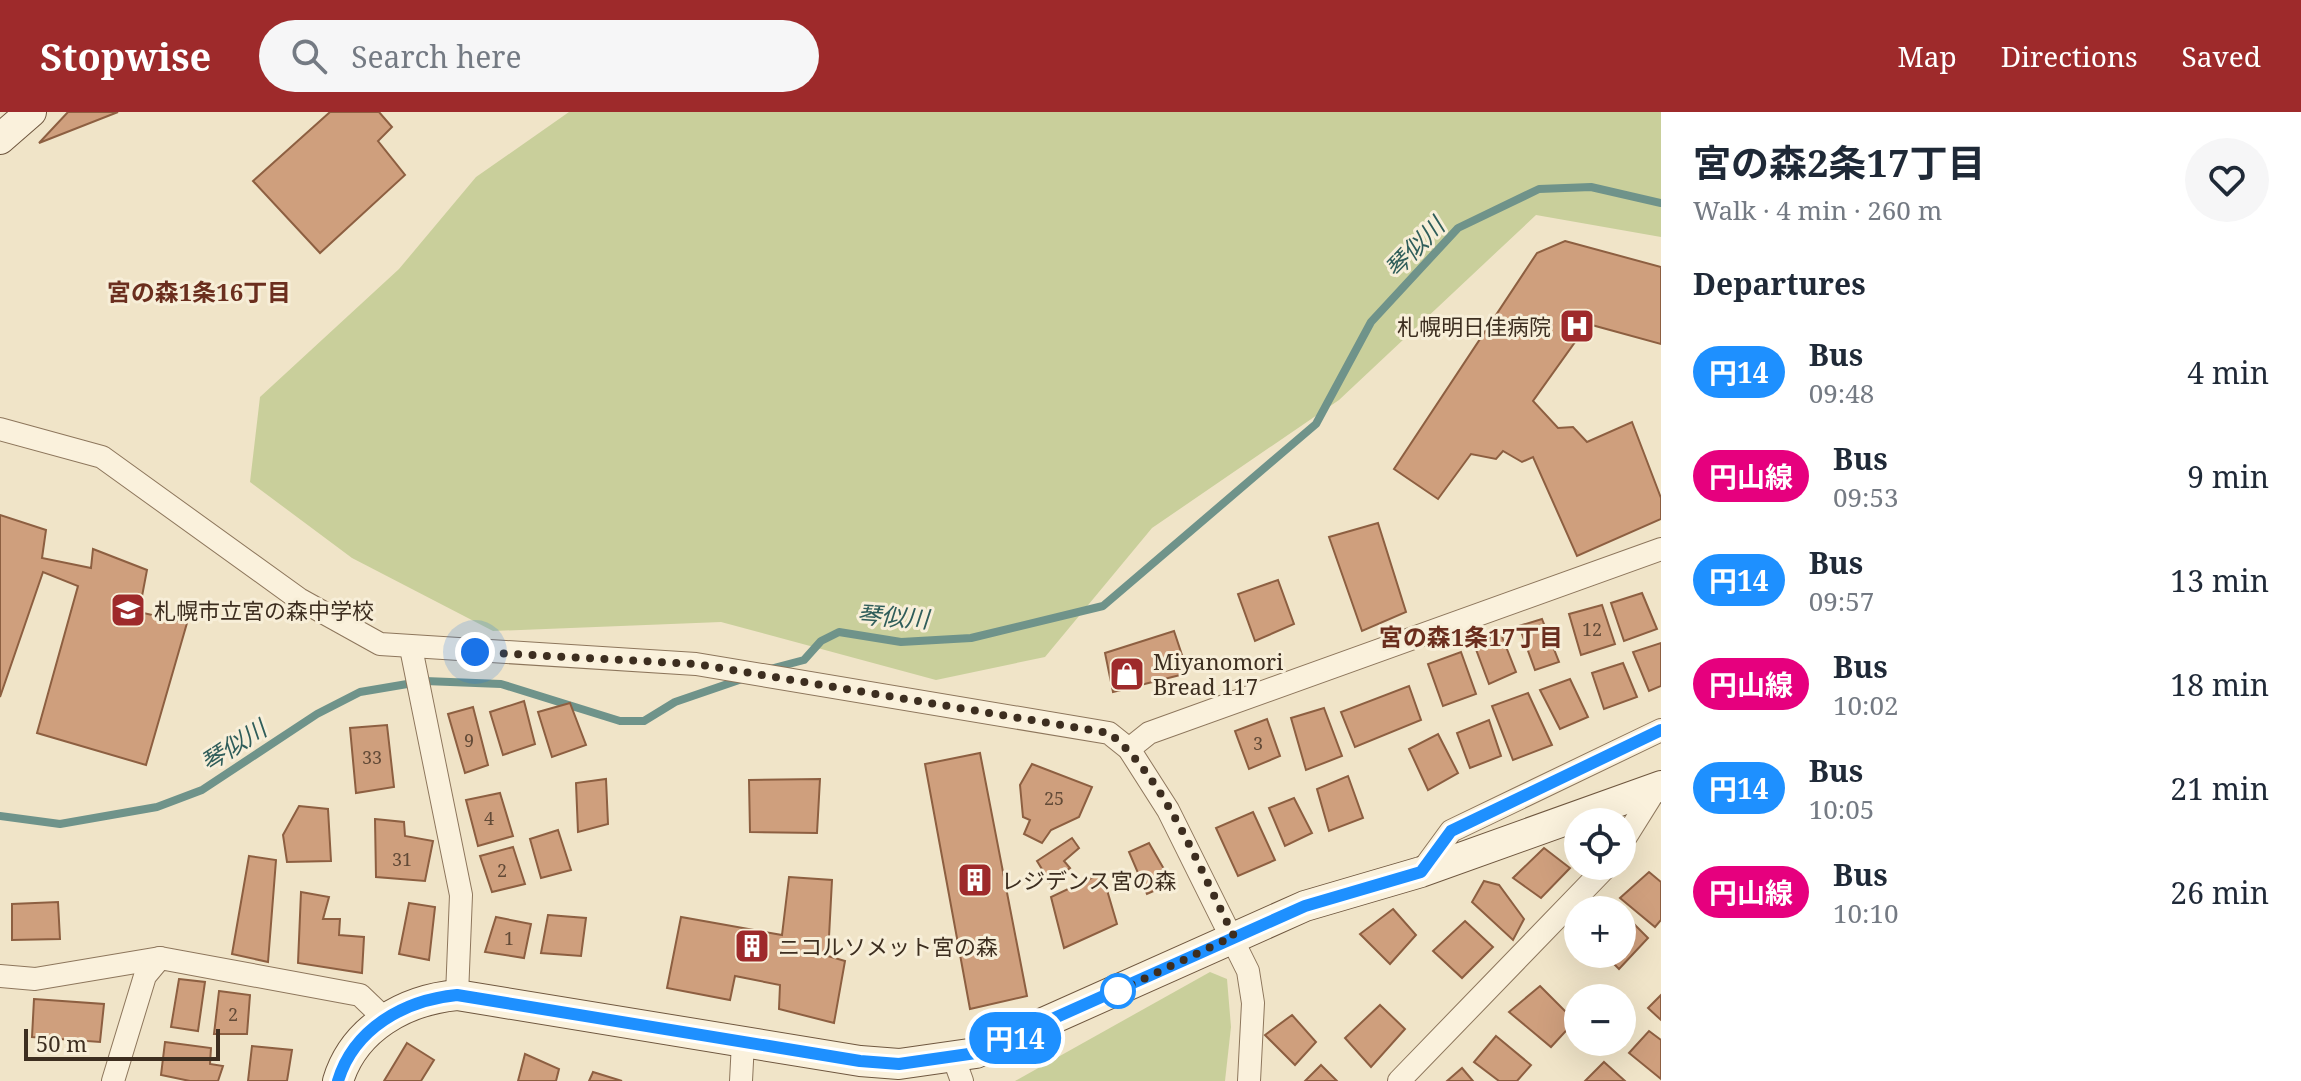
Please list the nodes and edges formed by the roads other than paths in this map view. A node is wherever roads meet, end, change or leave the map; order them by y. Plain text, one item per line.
1 (31, 112) edge
2 (0, 139) edge
3 (0, 429) edge
4 (1660, 553) edge
5 (411, 648) junction
6 (1661, 730) edge
7 (1129, 749) junction
8 (1659, 786) edge
9 (1636, 821) edge
10 (1421, 872) junction
11 (1593, 880) edge
12 (1234, 936) junction
13 (160, 958) junction
14 (0, 976) edge
15 (457, 995) junction
16 (385, 1019) junction
17 (743, 1042) junction
18 (958, 1070) edge
19 (113, 1081) edge
20 (338, 1081) edge
21 (741, 1081) edge
22 (1249, 1081) edge
23 (1399, 1081) edge

1 - 2 street
3 - 5 street
4 - 7 street
5 - 7 street
5 - 15 street
6 - 10 street
7 - 12 street
8 - 9 street
8 - 10 street
10 - 12 street
11 - 23 street
12 - 18 street
12 - 22 street
13 - 14 street
13 - 16 street
13 - 19 street
15 - 16 street
15 - 17 street
16 - 20 street
17 - 18 street
17 - 21 street

